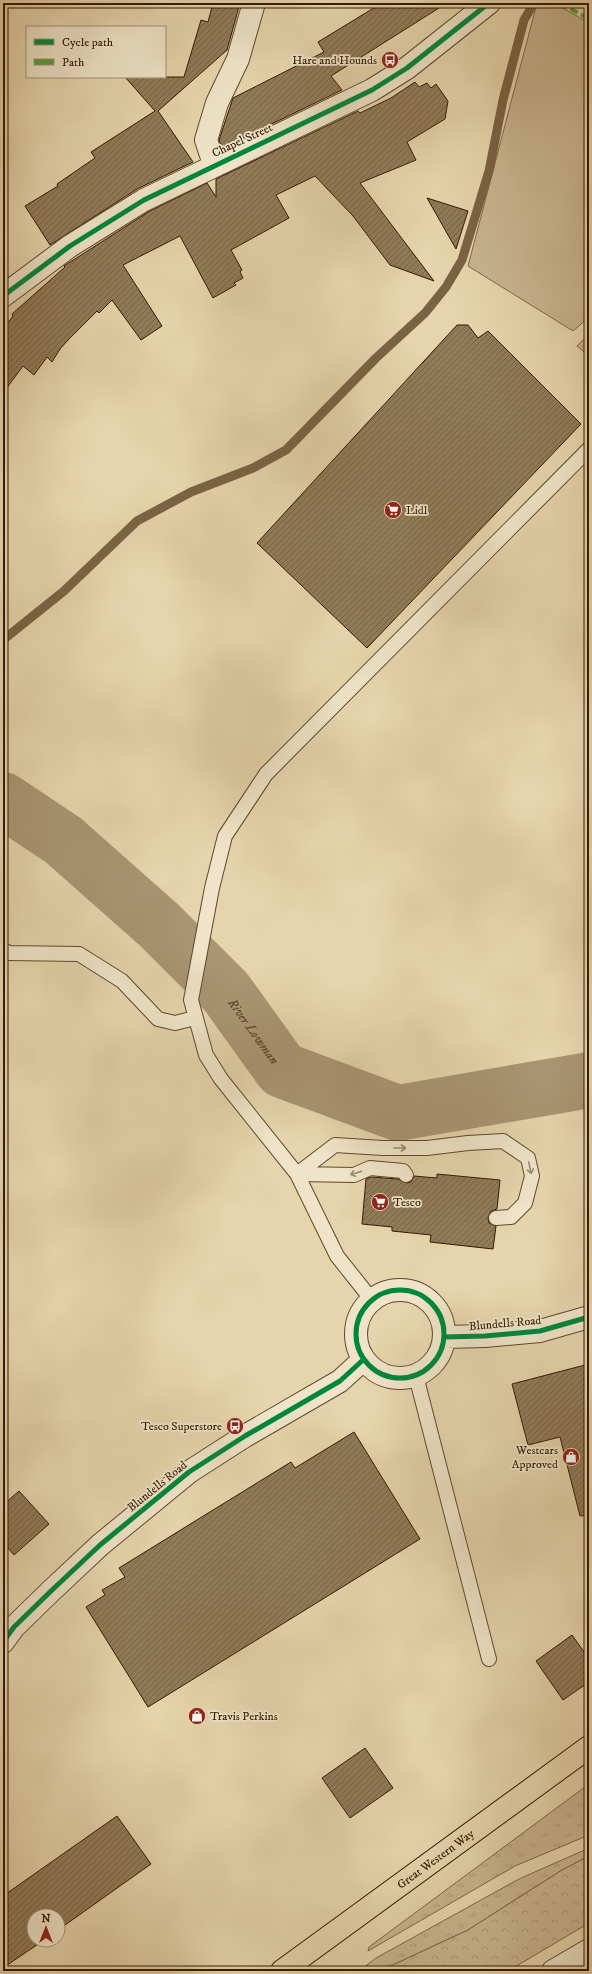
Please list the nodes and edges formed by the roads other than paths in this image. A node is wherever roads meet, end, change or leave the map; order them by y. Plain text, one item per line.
1 (254, 3) edge
2 (489, 3) edge
3 (214, 164) junction
4 (3, 296) edge
5 (589, 449) edge
6 (3, 950) edge
7 (195, 1018) junction
8 (298, 1174) junction
9 (406, 1175) dead end
10 (496, 1218) dead end
11 (372, 1300) junction
12 (589, 1317) edge
13 (444, 1337) junction
14 (364, 1359) junction
15 (416, 1376) junction
16 (3, 1642) edge
17 (489, 1659) dead end
18 (589, 1747) edge
19 (589, 1950) edge
20 (282, 1971) edge
21 (553, 1971) edge

1 - 3 street, Chapel Street
2 - 3 street, Chapel Street
3 - 4 street, Chapel Street
5 - 7 lane
6 - 7 lane
7 - 8 lane
9 -> 8 lane
8 -> 10 lane
8 - 11 lane
11 - 13 street
11 - 14 street
12 - 13 street, Blundells Road
13 - 15 street
14 - 15 street
14 - 16 street, Blundells Road
15 - 17 lane
18 - 20 main road, Great Western Way
19 - 21 street

